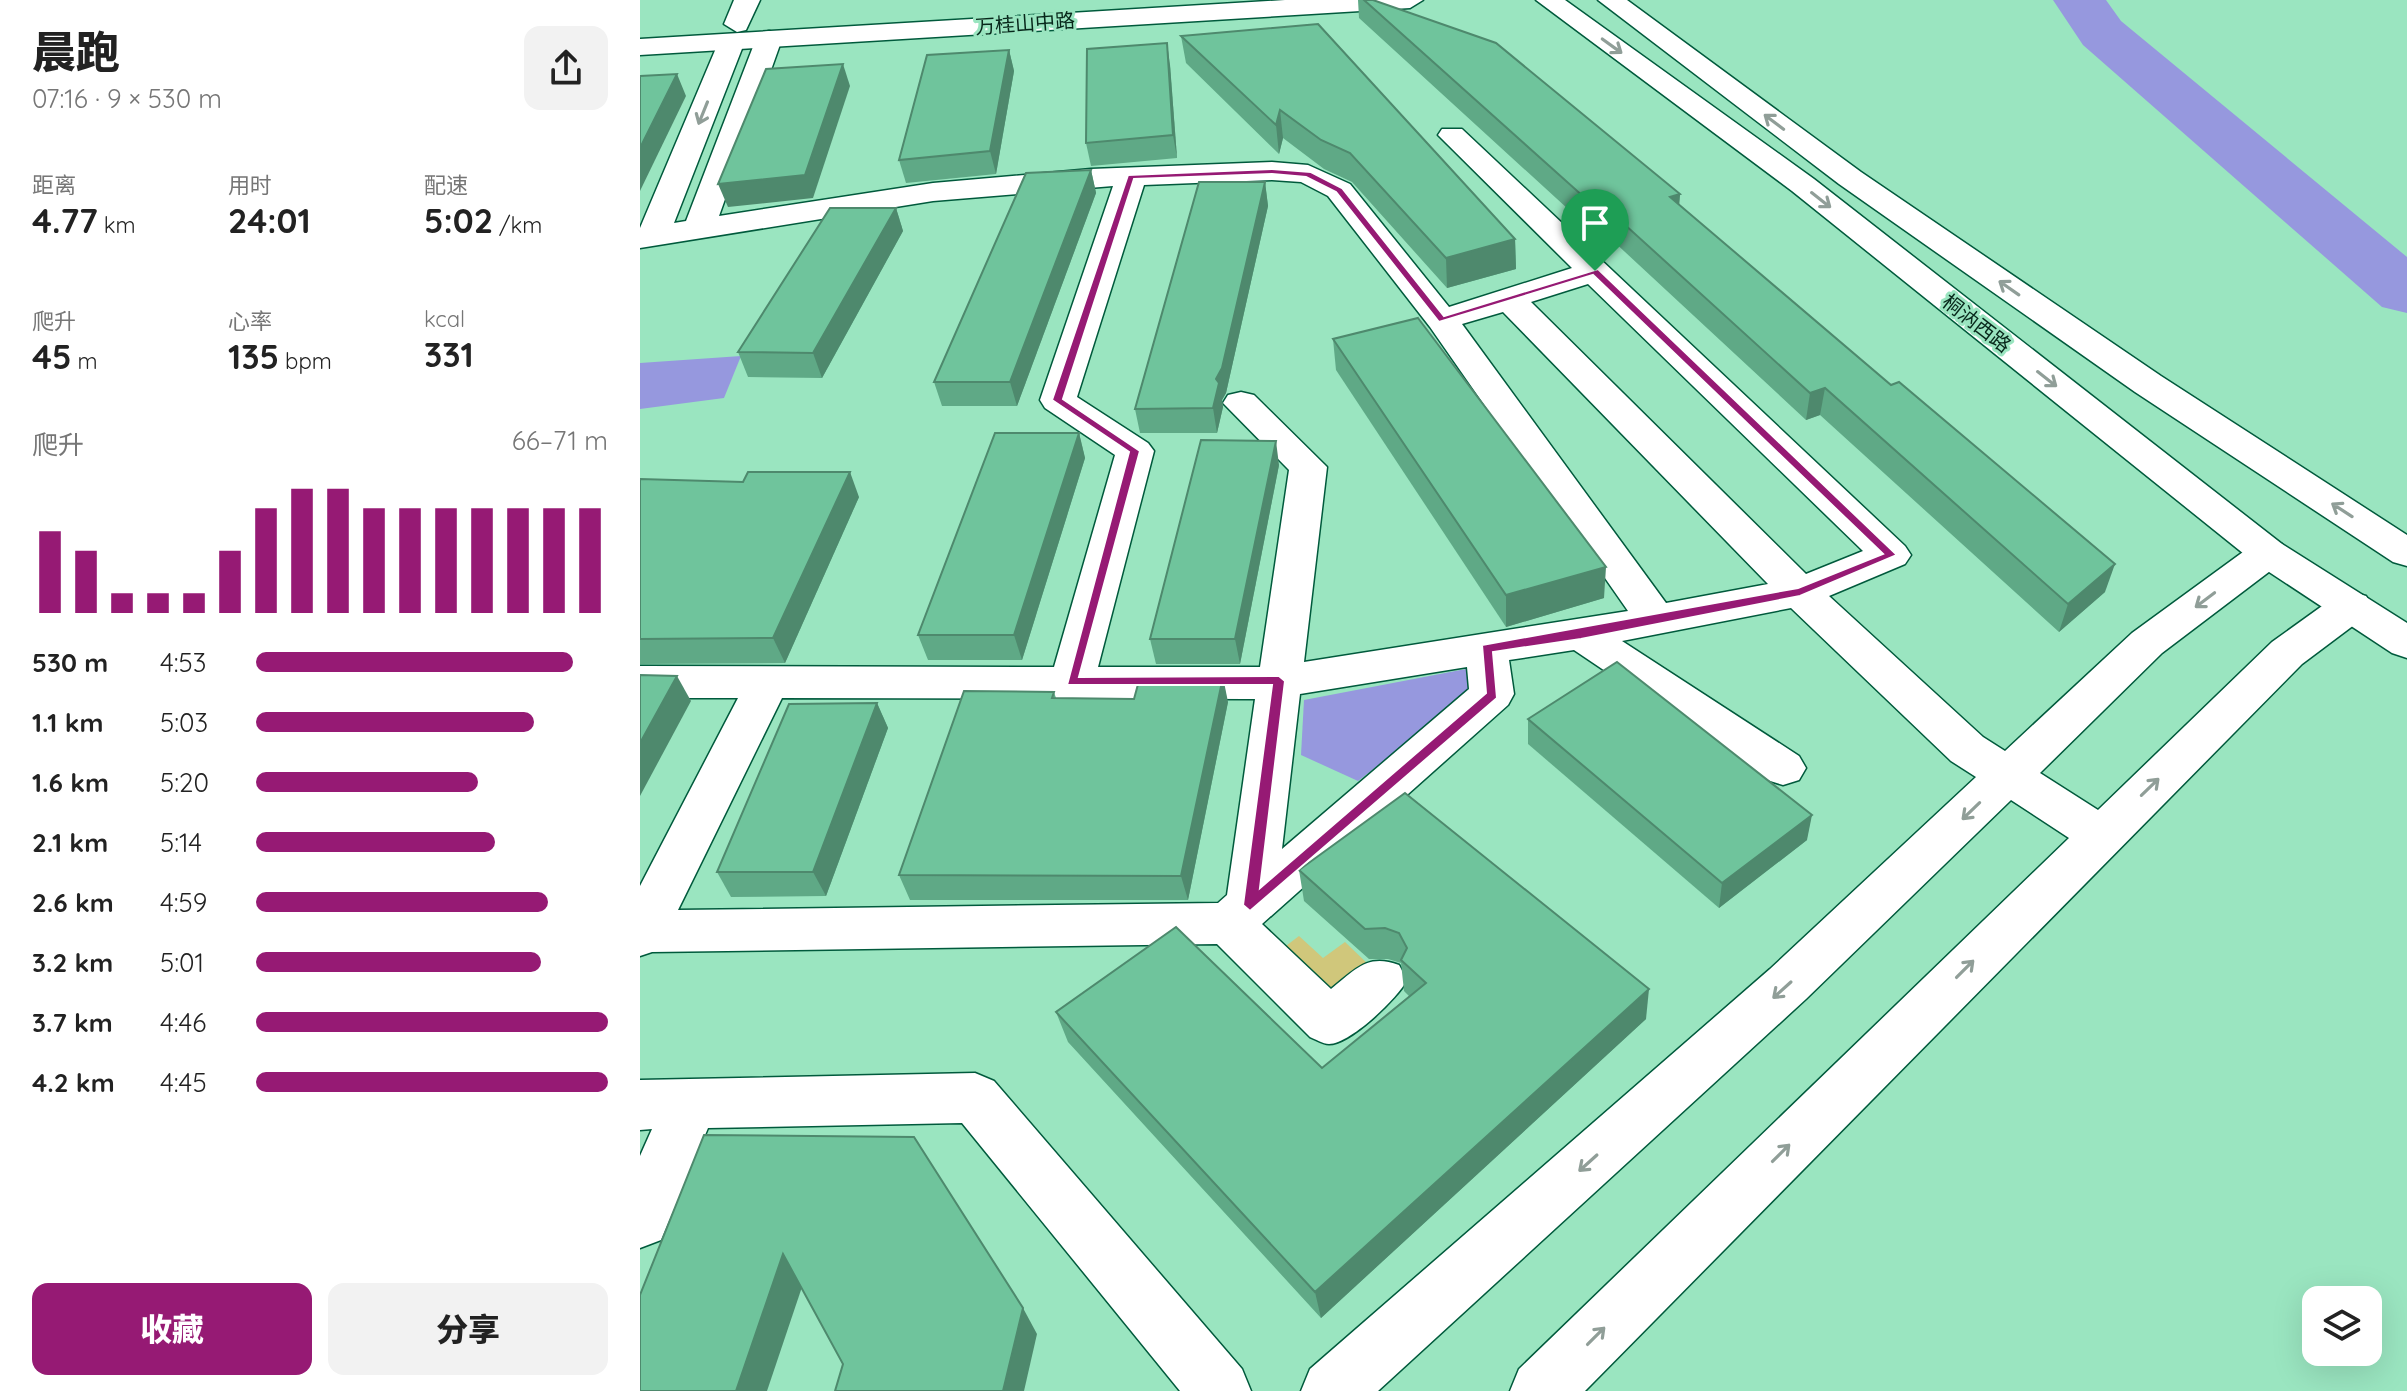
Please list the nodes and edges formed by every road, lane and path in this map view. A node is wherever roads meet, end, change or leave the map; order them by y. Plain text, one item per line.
1 (747, 0) edge
2 (1123, 0) edge
3 (1410, 0) edge
4 (1549, 0) edge
5 (1611, 0) edge
6 (640, 30) edge
7 (734, 33) junction
8 (769, 39) junction
9 (640, 47) edge
10 (1452, 135) dead end
11 (1131, 177) junction
12 (699, 229) junction
13 (646, 237) edge
14 (1595, 271) junction
15 (1509, 299) junction
16 (1442, 320) junction
17 (1241, 403) dead end
18 (2268, 553) junction
19 (2407, 553) edge
20 (1800, 592) junction
21 (2351, 606) junction
22 (1656, 620) junction
23 (1581, 634) junction
24 (2407, 643) edge
25 (1486, 648) junction
26 (768, 681) junction
27 (1279, 681) junction
28 (640, 682) edge
29 (1072, 682) junction
30 (1783, 768) dead end
31 (2009, 775) junction
32 (2101, 835) junction
33 (1240, 914) junction
34 (641, 933) edge
35 (1381, 980) dead end
36 (666, 1105) edge
37 (640, 1220) edge
38 (1220, 1391) edge
39 (1332, 1391) edge
40 (1541, 1391) edge

1 - 7 street
2 - 7 street, 万桂山中路
3 - 8 street, 万桂山中路
4 -> 18 street, 桐汭西路
19 -> 5 street, 桐汭西路
6 - 7 street, 万桂山中路
7 - 8 street, 万桂山中路
7 - 9 street, 万桂山中路
7 -> 13 street
8 - 12 street
10 - 14 street
11 - 12 street
11 - 16 street
11 - 29 street
12 - 13 street
14 - 15 street
14 - 20 street
15 - 16 street
15 - 20 street
16 - 22 street
17 - 27 street
18 - 21 street, 桐汭西路
18 -> 31 street
20 - 22 street
20 - 31 street
21 - 24 street, 桐汭西路
32 -> 21 street
22 - 23 street
23 - 25 street
23 - 30 street
25 - 27 street
25 - 33 street
26 - 28 street
26 - 29 street
26 - 34 street
27 - 29 street
27 - 33 street
31 - 32 street
31 -> 39 street
40 -> 32 street
33 - 34 street
33 - 35 street
36 - 37 street
36 - 38 street

